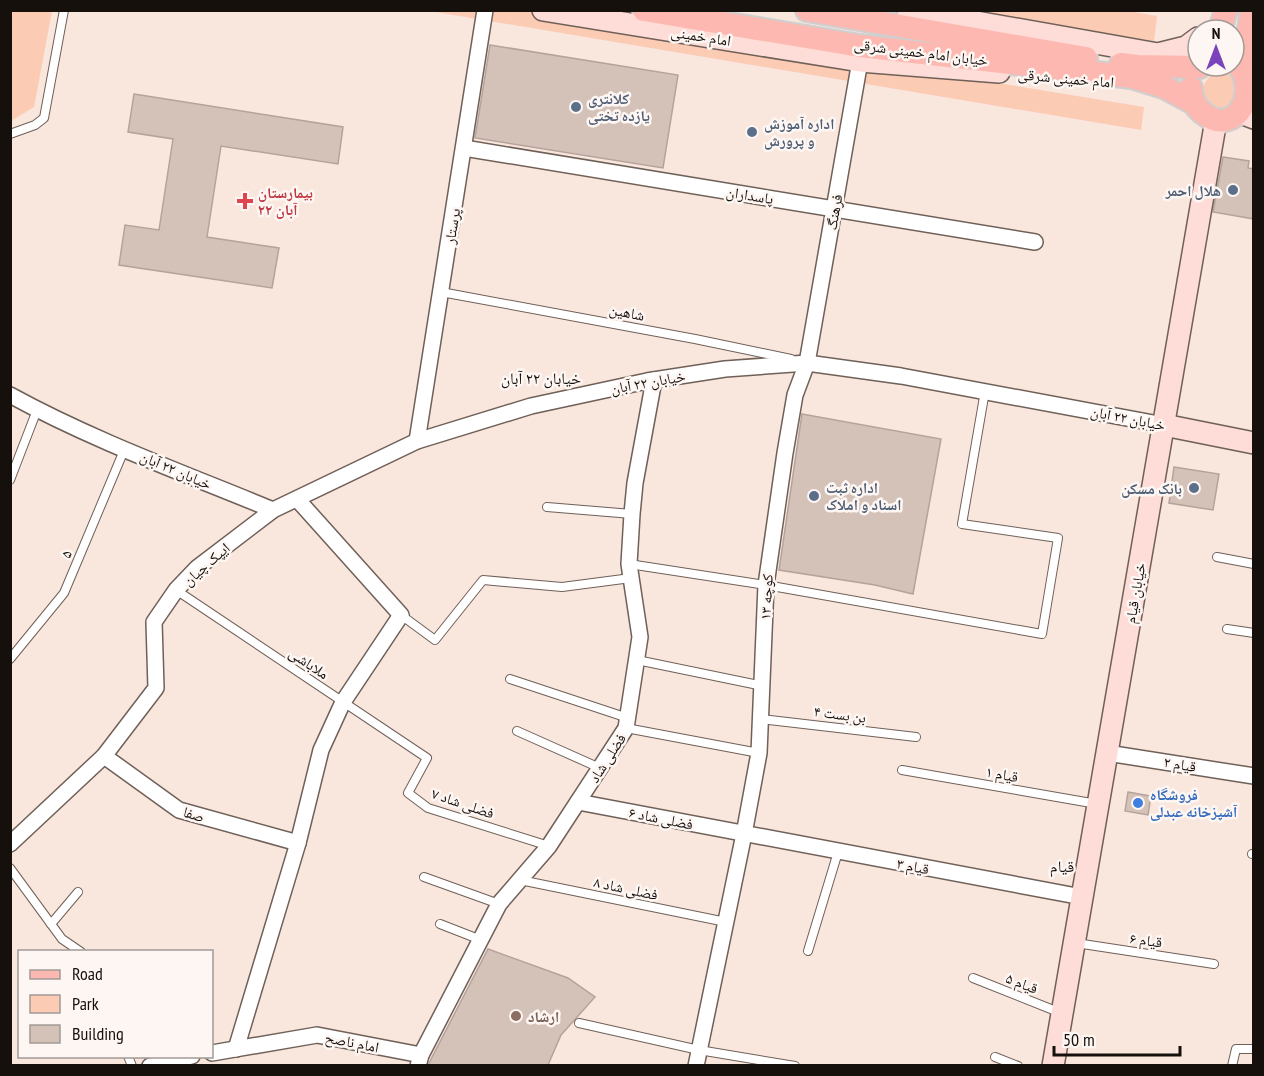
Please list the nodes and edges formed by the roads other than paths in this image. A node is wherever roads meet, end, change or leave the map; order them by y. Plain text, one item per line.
1 (64, 10) edge
2 (485, 10) edge
3 (543, 10) edge
4 (644, 10) edge
5 (807, 10) edge
6 (908, 10) edge
7 (1252, 10) edge
8 (1186, 47) edge
9 (860, 61) junction
10 (1246, 62) edge
11 (1186, 66) edge
12 (1246, 73) edge
13 (1193, 78) edge
14 (1164, 87) junction
15 (1194, 103) junction
16 (1247, 116) edge
17 (1216, 120) junction
18 (10, 134) edge
19 (464, 147) junction
20 (835, 209) junction
21 (1035, 242) dead end
22 (441, 292) junction
23 (807, 363) junction
24 (654, 380) junction
25 (985, 391) junction
26 (10, 395) edge
27 (37, 410) junction
28 (1164, 425) junction
29 (417, 441) junction
30 (1254, 443) edge
31 (125, 448) junction
32 (10, 480) edge
33 (297, 499) junction
34 (547, 507) dead end
35 (273, 510) junction
36 (632, 514) junction
37 (1217, 557) dead end
38 (1254, 564) edge
39 (630, 571) junction
40 (766, 585) junction
41 (176, 590) junction
42 (401, 615) junction
43 (1227, 629) dead end
44 (1254, 633) edge
45 (10, 659) edge
46 (636, 660) junction
47 (510, 679) dead end
48 (763, 686) junction
49 (343, 702) junction
50 (761, 719) junction
51 (627, 723) junction
52 (518, 731) dead end
53 (916, 737) dead end
54 (759, 753) junction
55 (1107, 753) junction
56 (104, 756) junction
57 (427, 758) joint
58 (600, 768) junction
59 (902, 770) dead end
60 (1254, 776) edge
61 (578, 802) junction
62 (1098, 805) junction
63 (744, 834) junction
64 (298, 843) junction
65 (10, 844) edge
66 (549, 846) junction
67 (838, 852) junction
68 (10, 868) edge
69 (424, 877) dead end
70 (520, 880) junction
71 (78, 892) dead end
72 (1082, 897) junction
73 (499, 904) junction
74 (726, 922) junction
75 (51, 924) junction
76 (440, 924) dead end
77 (481, 940) junction
78 (1074, 943) junction
79 (79, 950) edge
80 (808, 951) dead end
81 (1214, 964) dead end
82 (973, 978) dead end
83 (1062, 1013) junction
84 (579, 1023) dead end
85 (237, 1049) junction
86 (1254, 1049) edge
87 (213, 1053) edge
88 (995, 1057) dead end
89 (183, 1058) edge
90 (698, 1058) edge
91 (419, 1060) edge
92 (150, 1065) edge
93 (795, 1065) edge
94 (1018, 1065) edge
95 (1053, 1065) edge
96 (1232, 1065) edge

1 - 18 lane
2 - 19 street, پرستار
3 - 9 main road, امام خمینی
4 - 14 main road, خیابان امام خمینی شرقی
5 - 11 main road, خیابان امام خمینی شرقی
6 - 8 main road
7 - 10 main road
9 - 14 main road, امام خمینی شرقی
9 - 20 street, فرهنگ
12 - 16 main road
13 - 15 main road
14 - 15 main road, خیابان امام خمینی شرقی
15 - 17 main road, خیابان امام خمینی شرقی
16 - 17 main road
17 - 28 main road, خیابان قیام
19 - 20 street, پاسداران
19 - 22 street, پرستار
20 - 21 street, پاسداران
20 - 23 street, فرهنگ
22 - 23 lane, شاهین
22 - 29 street, پرستار
23 - 24 street, خیابان ۲۲ آبان
23 - 25 street, خیابان ۲۲ آبان
23 - 40 street, کوچه ۱۳
24 - 29 street, خیابان ۲۲ آبان
24 - 36 street, فضلی شاد
25 - 28 street, خیابان ۲۲ آبان
25 - 40 lane
26 - 27 street, خیابان ۲۲ آبان
27 - 31 street, خیابان ۲۲ آبان
27 - 32 lane
28 - 30 main road, خیابان ۲۲ آبان
28 - 55 main road, خیابان قیام
29 - 33 street, خیابان ۲۲ آبان
31 - 35 street, خیابان ۲۲ آبان
31 - 45 lane, ۵
33 - 35 street, خیابان ۲۲ آبان
33 - 42 street
34 - 36 lane
35 - 41 street, ایپک چیان
36 - 39 street, فضلی شاد
37 - 38 lane
39 - 40 lane
39 - 42 lane
39 - 46 street, فضلی شاد
40 - 48 street, کوچه ۱۳
41 - 49 lane, ملاباشی
41 - 56 street, ایپک چیان
42 - 49 street
43 - 44 lane
46 - 48 lane
46 - 51 street, فضلی شاد
47 - 51 lane
48 - 50 street, کوچه ۱۳
49 - 57 lane, ملاباشی
49 - 64 street
50 - 53 lane, بن بست ۴
50 - 54 street, کوچه ۱۳
51 - 54 lane
51 - 58 street, فضلی شاد
52 - 58 lane
54 - 63 street, کوچه ۱۳
55 - 60 street, قیام ۲
55 - 62 main road, خیابان قیام
56 - 64 street, صفا
56 - 65 street, ایپک چیان
57 - 66 lane, فضلی شاد ۷
58 - 61 street, فضلی شاد
59 - 62 lane, قیام ۱
61 - 63 street, فضلی شاد ۶
61 - 66 street, فضلی شاد
62 - 72 main road, خیابان قیام
63 - 67 street, قیام ۳
63 - 74 street, کوچه ۱۳
64 - 85 street
66 - 70 street, فضلی شاد
67 - 72 street, قیام ۳
67 - 80 lane
68 - 75 lane
69 - 73 lane
70 - 73 street, فضلی شاد
70 - 74 lane, فضلی شاد ۸
71 - 75 lane
72 - 78 main road, خیابان قیام
73 - 77 street, فضلی شاد
74 - 90 street, کوچه ۱۳
75 - 79 lane
76 - 77 lane
77 - 91 street, فضلی شاد
78 - 81 lane, قیام ۶
78 - 83 main road, خیابان قیام
82 - 83 lane, قیام ۵
83 - 95 main road, خیابان قیام
84 - 90 lane
85 - 87 street, امام ناصح
85 - 91 street, امام ناصح
86 - 96 lane
88 - 94 lane
89 - 92 street
90 - 93 lane

